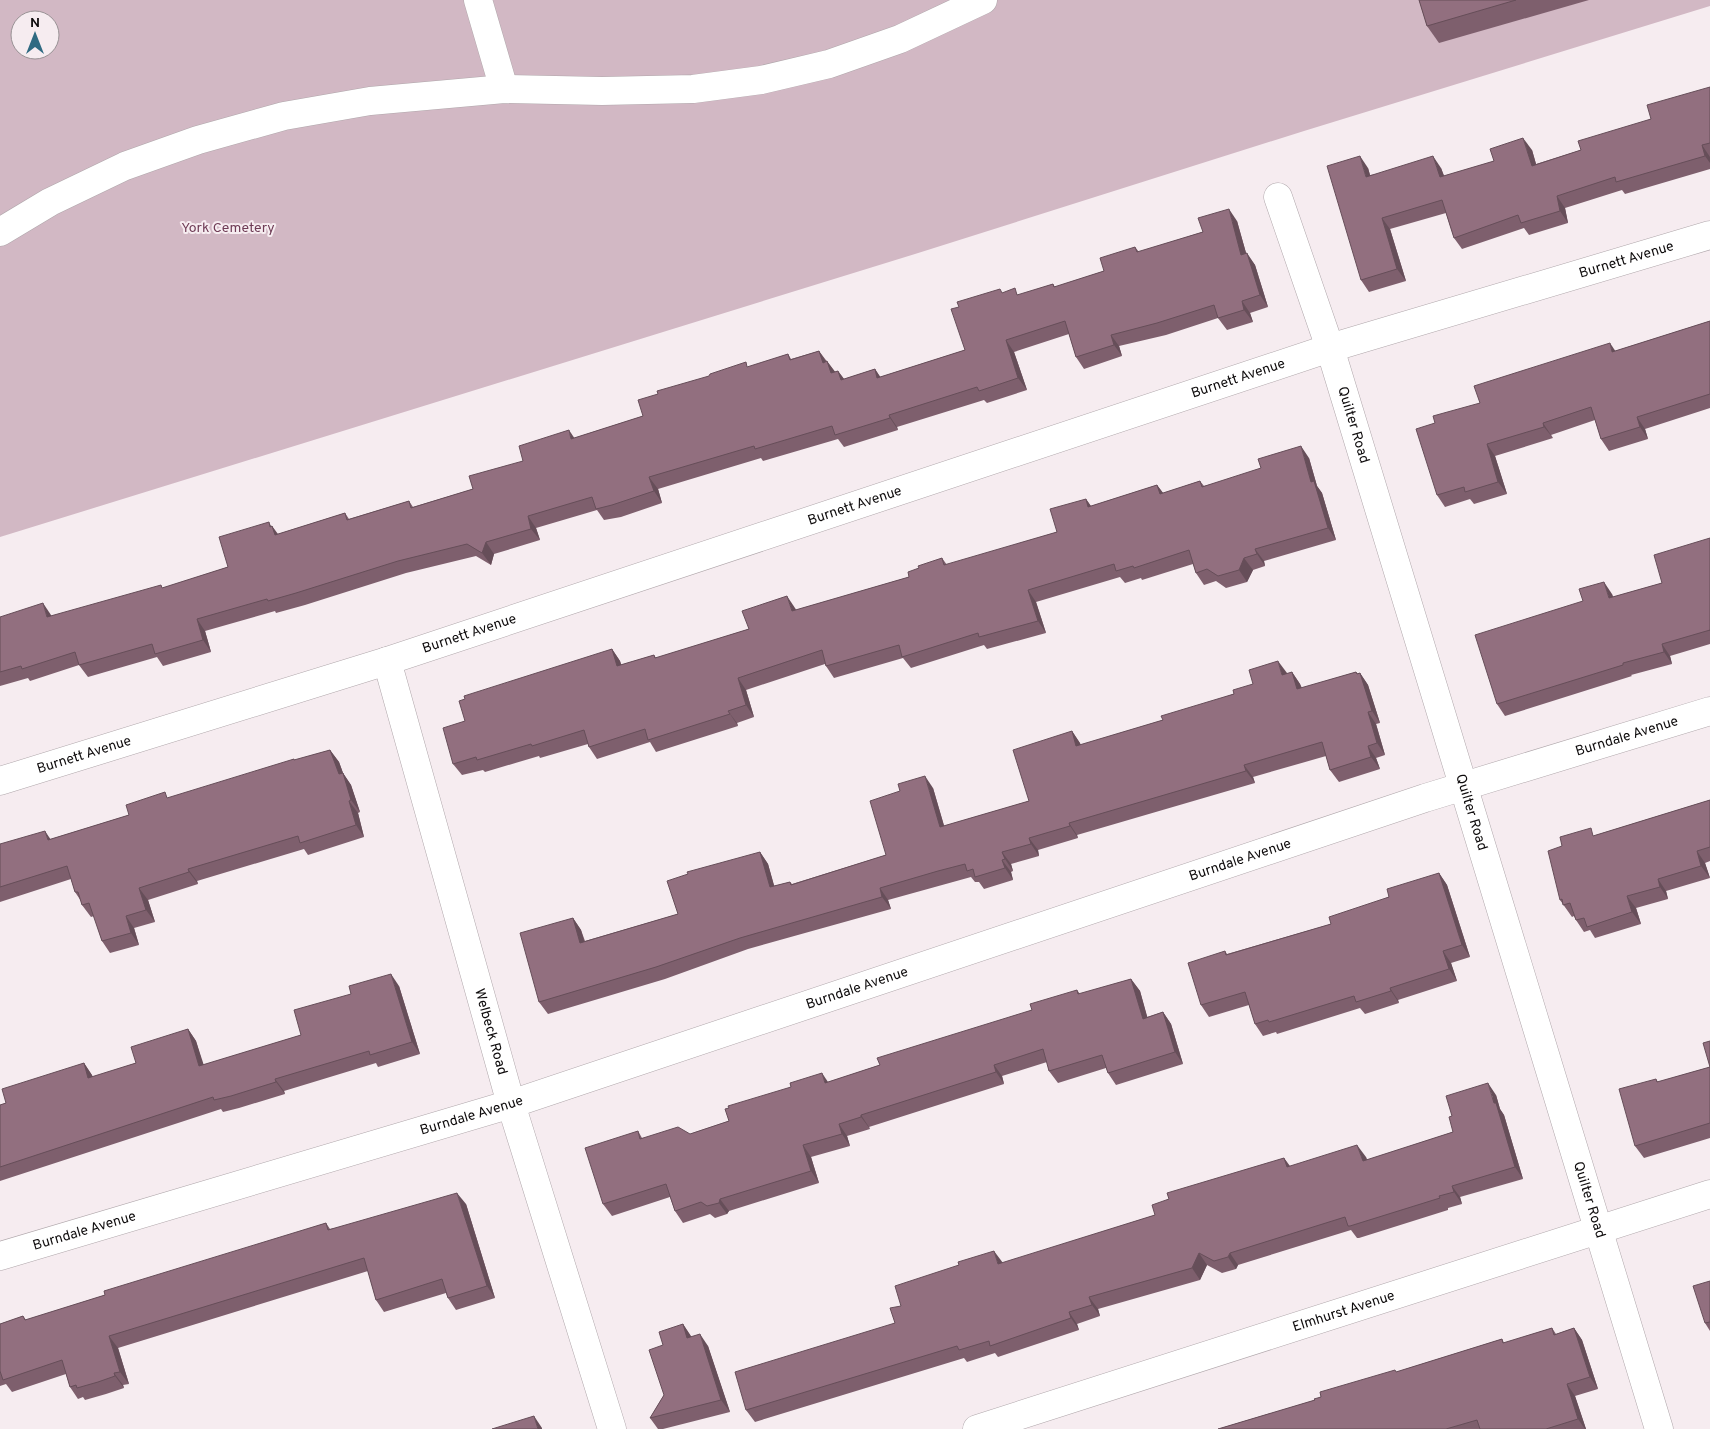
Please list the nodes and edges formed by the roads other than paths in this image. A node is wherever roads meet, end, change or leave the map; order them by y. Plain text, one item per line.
1 (478, 0) edge
2 (983, 0) edge
3 (504, 89) junction
4 (1278, 197) dead end
5 (0, 232) edge
6 (1710, 235) edge
7 (1330, 348) junction
8 (387, 661) junction
9 (1710, 711) edge
10 (0, 781) edge
11 (1462, 786) junction
12 (511, 1104) junction
13 (1710, 1194) edge
14 (1597, 1229) junction
15 (0, 1256) edge
16 (612, 1429) edge
17 (978, 1429) edge
18 (1659, 1429) edge

1 - 3 street
2 - 3 street
3 - 5 street
4 - 7 street, Quilter Road
6 - 7 street, Burnett Avenue
7 - 8 street, Burnett Avenue
7 - 11 street, Quilter Road
8 - 10 street, Burnett Avenue
8 - 12 street, Welbeck Road
9 - 11 street, Burndale Avenue
11 - 12 street, Burndale Avenue
11 - 14 street, Quilter Road
12 - 15 street, Burndale Avenue
12 - 16 street, Welbeck Road
13 - 14 street, Elmhurst Avenue
14 - 17 street, Elmhurst Avenue
14 - 18 street, Quilter Road

